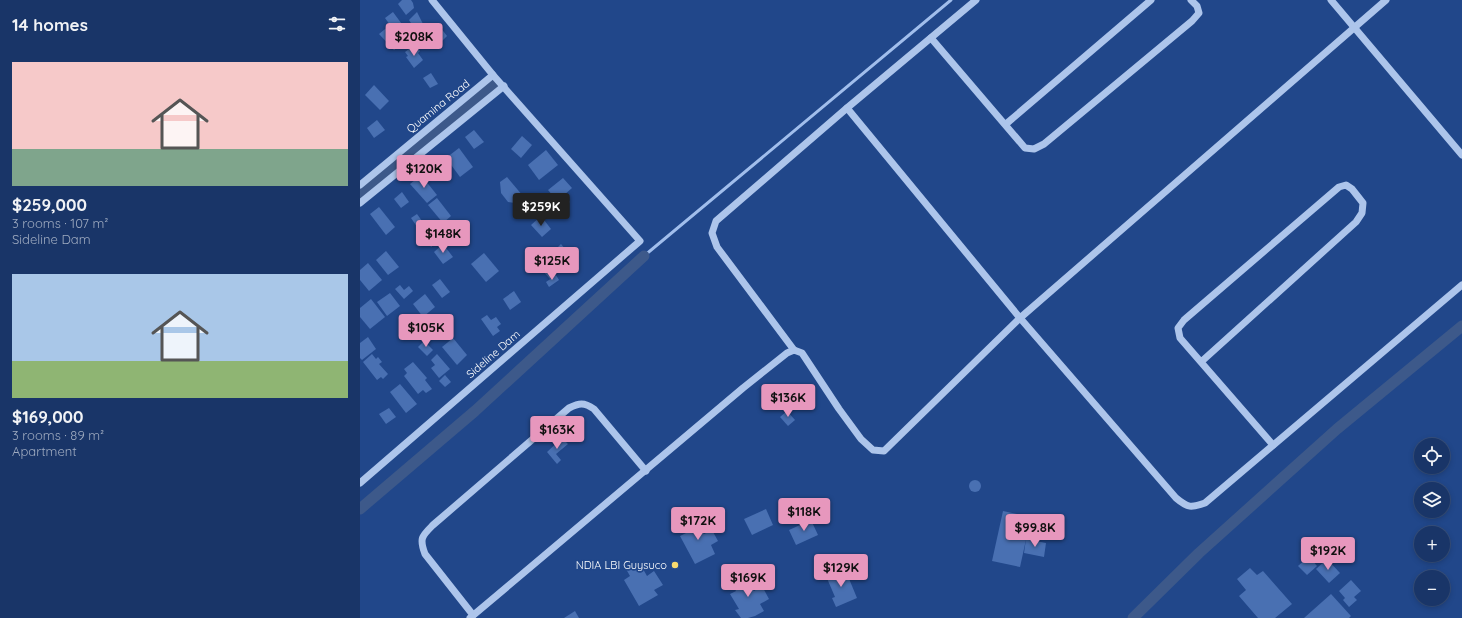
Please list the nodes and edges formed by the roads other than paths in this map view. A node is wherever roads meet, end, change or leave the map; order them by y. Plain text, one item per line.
1 (432, 0) edge
2 (976, 0) edge
3 (1151, 0) edge
4 (1191, 0) edge
5 (1331, 0) edge
6 (1386, 0) edge
7 (1355, 27) junction
8 (931, 38) junction
9 (493, 75) junction
10 (504, 86) junction
11 (847, 108) junction
12 (1006, 124) junction
13 (1462, 155) edge
14 (360, 185) edge
15 (360, 203) edge
16 (1462, 285) edge
17 (1020, 318) junction
18 (794, 350) junction
19 (1202, 362) junction
20 (1273, 445) junction
21 (646, 471) junction
22 (360, 483) edge
23 (471, 617) edge

1 - 9 street
2 - 8 street
3 - 12 street
4 - 12 street
5 - 7 street
6 - 7 street
7 - 13 street
7 - 17 street
8 - 11 street
8 - 12 street
9 - 10 street
9 - 14 street, Quamina Road
10 - 15 street
10 - 22 street, Sideline Dam
11 - 17 street
11 - 18 street
16 - 20 street
17 - 18 street
17 - 20 street
18 - 21 street
19 - 19 street
19 - 20 street
21 - 23 street
21 - 23 street

